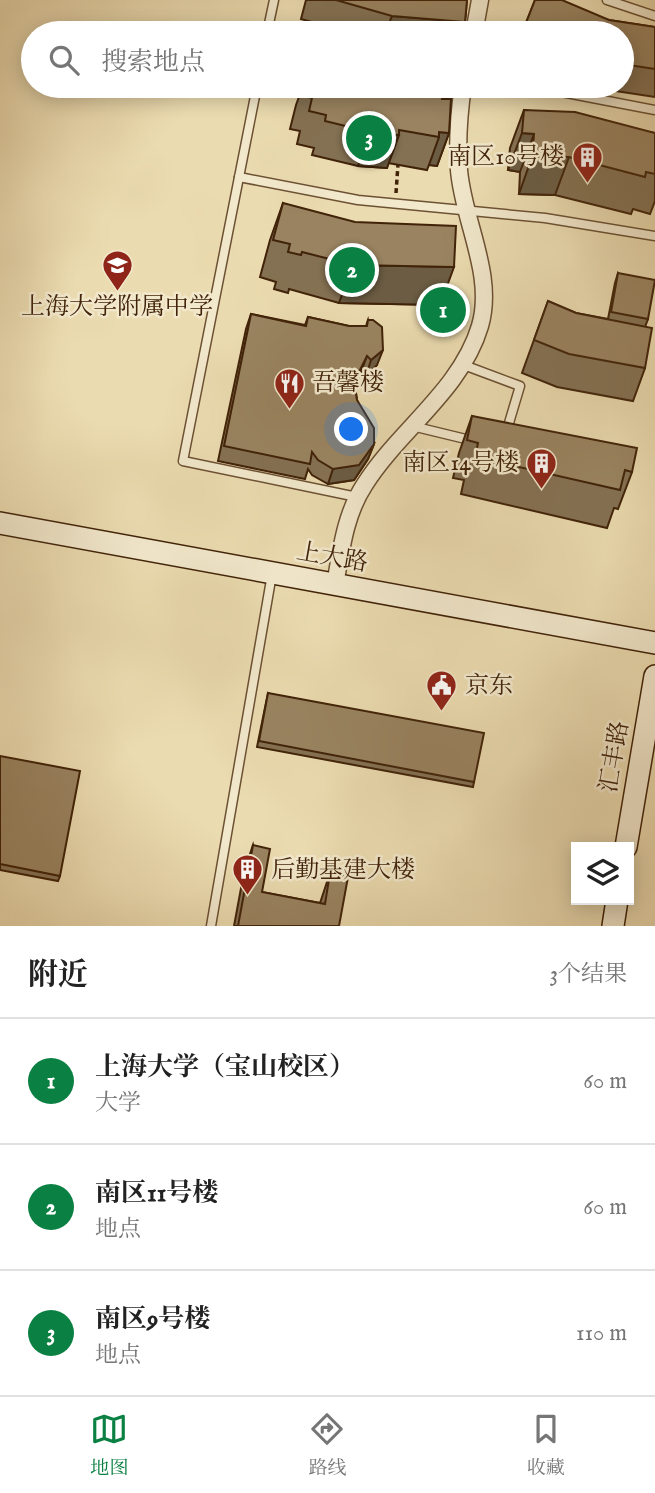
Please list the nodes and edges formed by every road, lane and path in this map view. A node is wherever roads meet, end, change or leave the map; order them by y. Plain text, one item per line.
1 (274, 0) edge
2 (480, 0) edge
3 (607, 0) edge
4 (655, 16) edge
5 (270, 21) edge
6 (476, 21) edge
7 (255, 98) edge
8 (461, 98) edge
9 (592, 98) edge
10 (655, 110) edge
11 (398, 164) edge
12 (239, 177) junction
13 (395, 203) junction
14 (467, 210) junction
15 (655, 236) edge
16 (461, 365) junction
17 (412, 426) junction
18 (489, 445) edge
19 (502, 448) edge
20 (357, 497) junction
21 (0, 523) edge
22 (272, 573) junction
23 (335, 585) junction
24 (655, 643) edge
25 (655, 676) edge
26 (627, 842) edge
27 (616, 905) edge
28 (211, 926) edge
29 (613, 926) edge

1 - 5 lane
2 - 6 street
3 - 4 lane
7 - 12 lane
8 - 14 street
9 - 10 lane
11 - 13 path
12 - 13 lane
12 - 20 lane
13 - 14 lane
14 - 15 lane
14 - 16 street
16 - 17 street
16 - 19 lane
17 - 18 lane
17 - 20 street
20 - 23 street
21 - 22 street, 上大路
22 - 23 street, 上大路
22 - 28 lane
23 - 24 street, 上大路
25 - 26 street, 汇丰路
27 - 29 street

